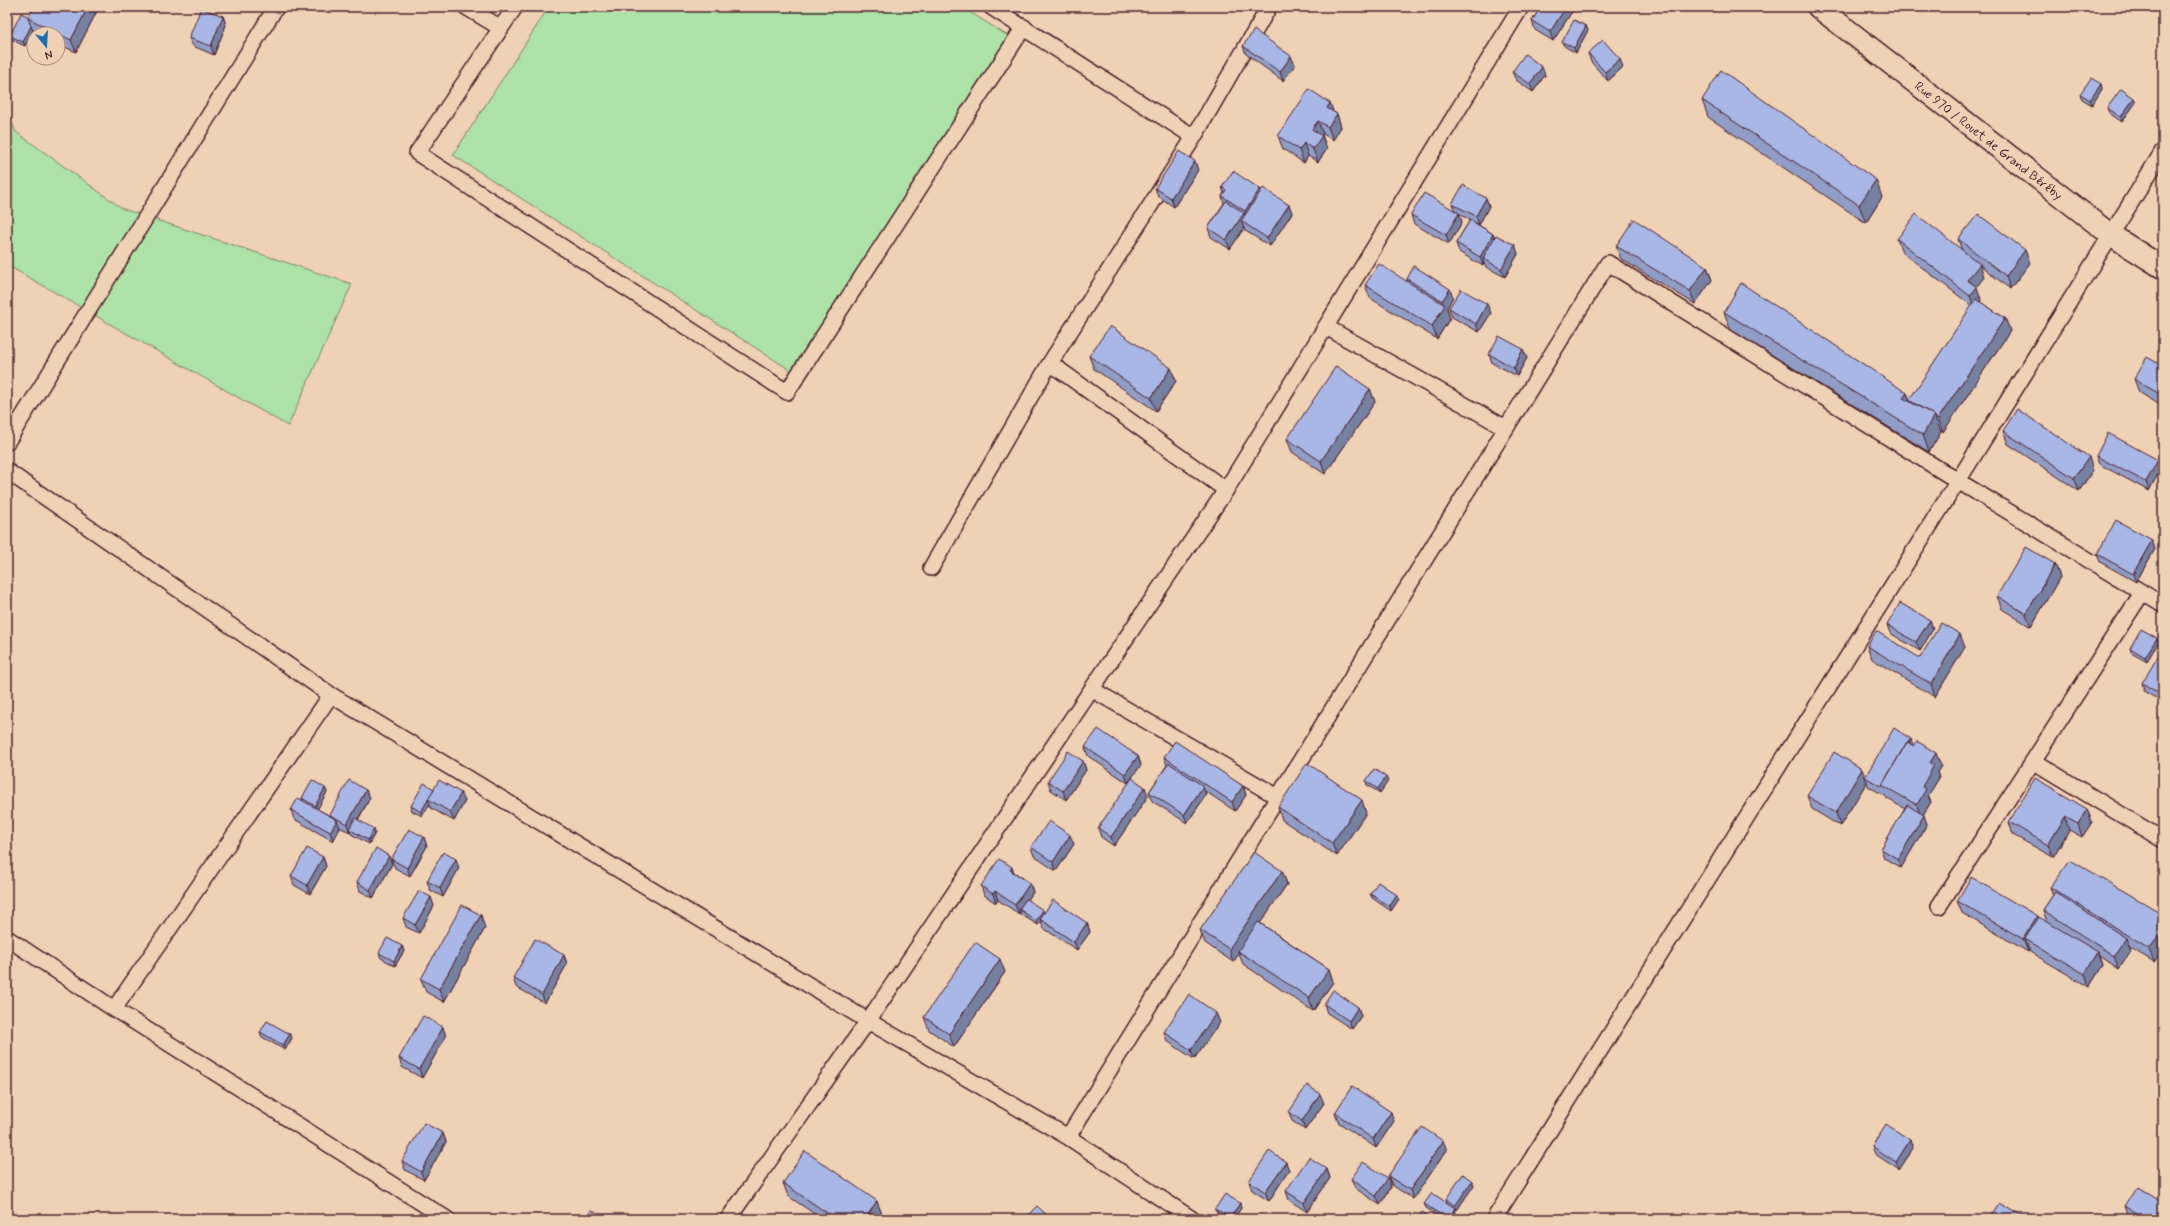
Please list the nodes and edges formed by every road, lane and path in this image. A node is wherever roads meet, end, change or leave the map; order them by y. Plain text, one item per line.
1 (276, 7) edge
2 (466, 7) edge
3 (515, 7) edge
4 (991, 7) edge
5 (1269, 7) edge
6 (1521, 7) edge
7 (1818, 7) edge
8 (1024, 27) junction
9 (501, 28) junction
10 (1194, 137) junction
11 (2163, 151) edge
12 (2111, 235) junction
13 (2163, 268) edge
14 (1326, 327) junction
15 (1050, 363) junction
16 (1506, 428) junction
17 (7, 442) edge
18 (7, 471) edge
19 (1958, 481) junction
20 (1226, 490) junction
21 (931, 568) dead end
22 (2142, 593) junction
23 (2163, 605) edge
24 (1094, 690) junction
25 (330, 695) junction
26 (2033, 761) junction
27 (1278, 797) junction
28 (2163, 840) edge
29 (1939, 906) dead end
30 (7, 938) edge
31 (114, 1010) junction
32 (868, 1021) junction
33 (1068, 1137) junction
34 (448, 1219) edge
35 (728, 1219) edge
36 (1192, 1219) edge
37 (1494, 1219) edge

1 - 17 street
2 - 9 street
3 - 9 street
4 - 8 street
5 - 10 street
6 - 14 street
7 - 12 main road, Rue 970 / Rouet de Grand Béréby
8 - 9 street
8 - 10 street
10 - 15 street
11 - 12 street
12 - 13 main road, Rue 970 / Rouet de Grand Béréby
12 - 19 street
14 - 16 street
14 - 20 street
15 - 20 street
15 - 21 street
16 - 19 street
16 - 27 street
18 - 25 street
19 - 22 street
19 - 37 street
20 - 24 street
22 - 23 street
22 - 26 street
24 - 27 street
24 - 32 street
25 - 31 street
25 - 32 street
26 - 28 street
26 - 29 street
27 - 33 street
30 - 31 street
31 - 34 street
32 - 33 street
32 - 35 street
33 - 36 street

